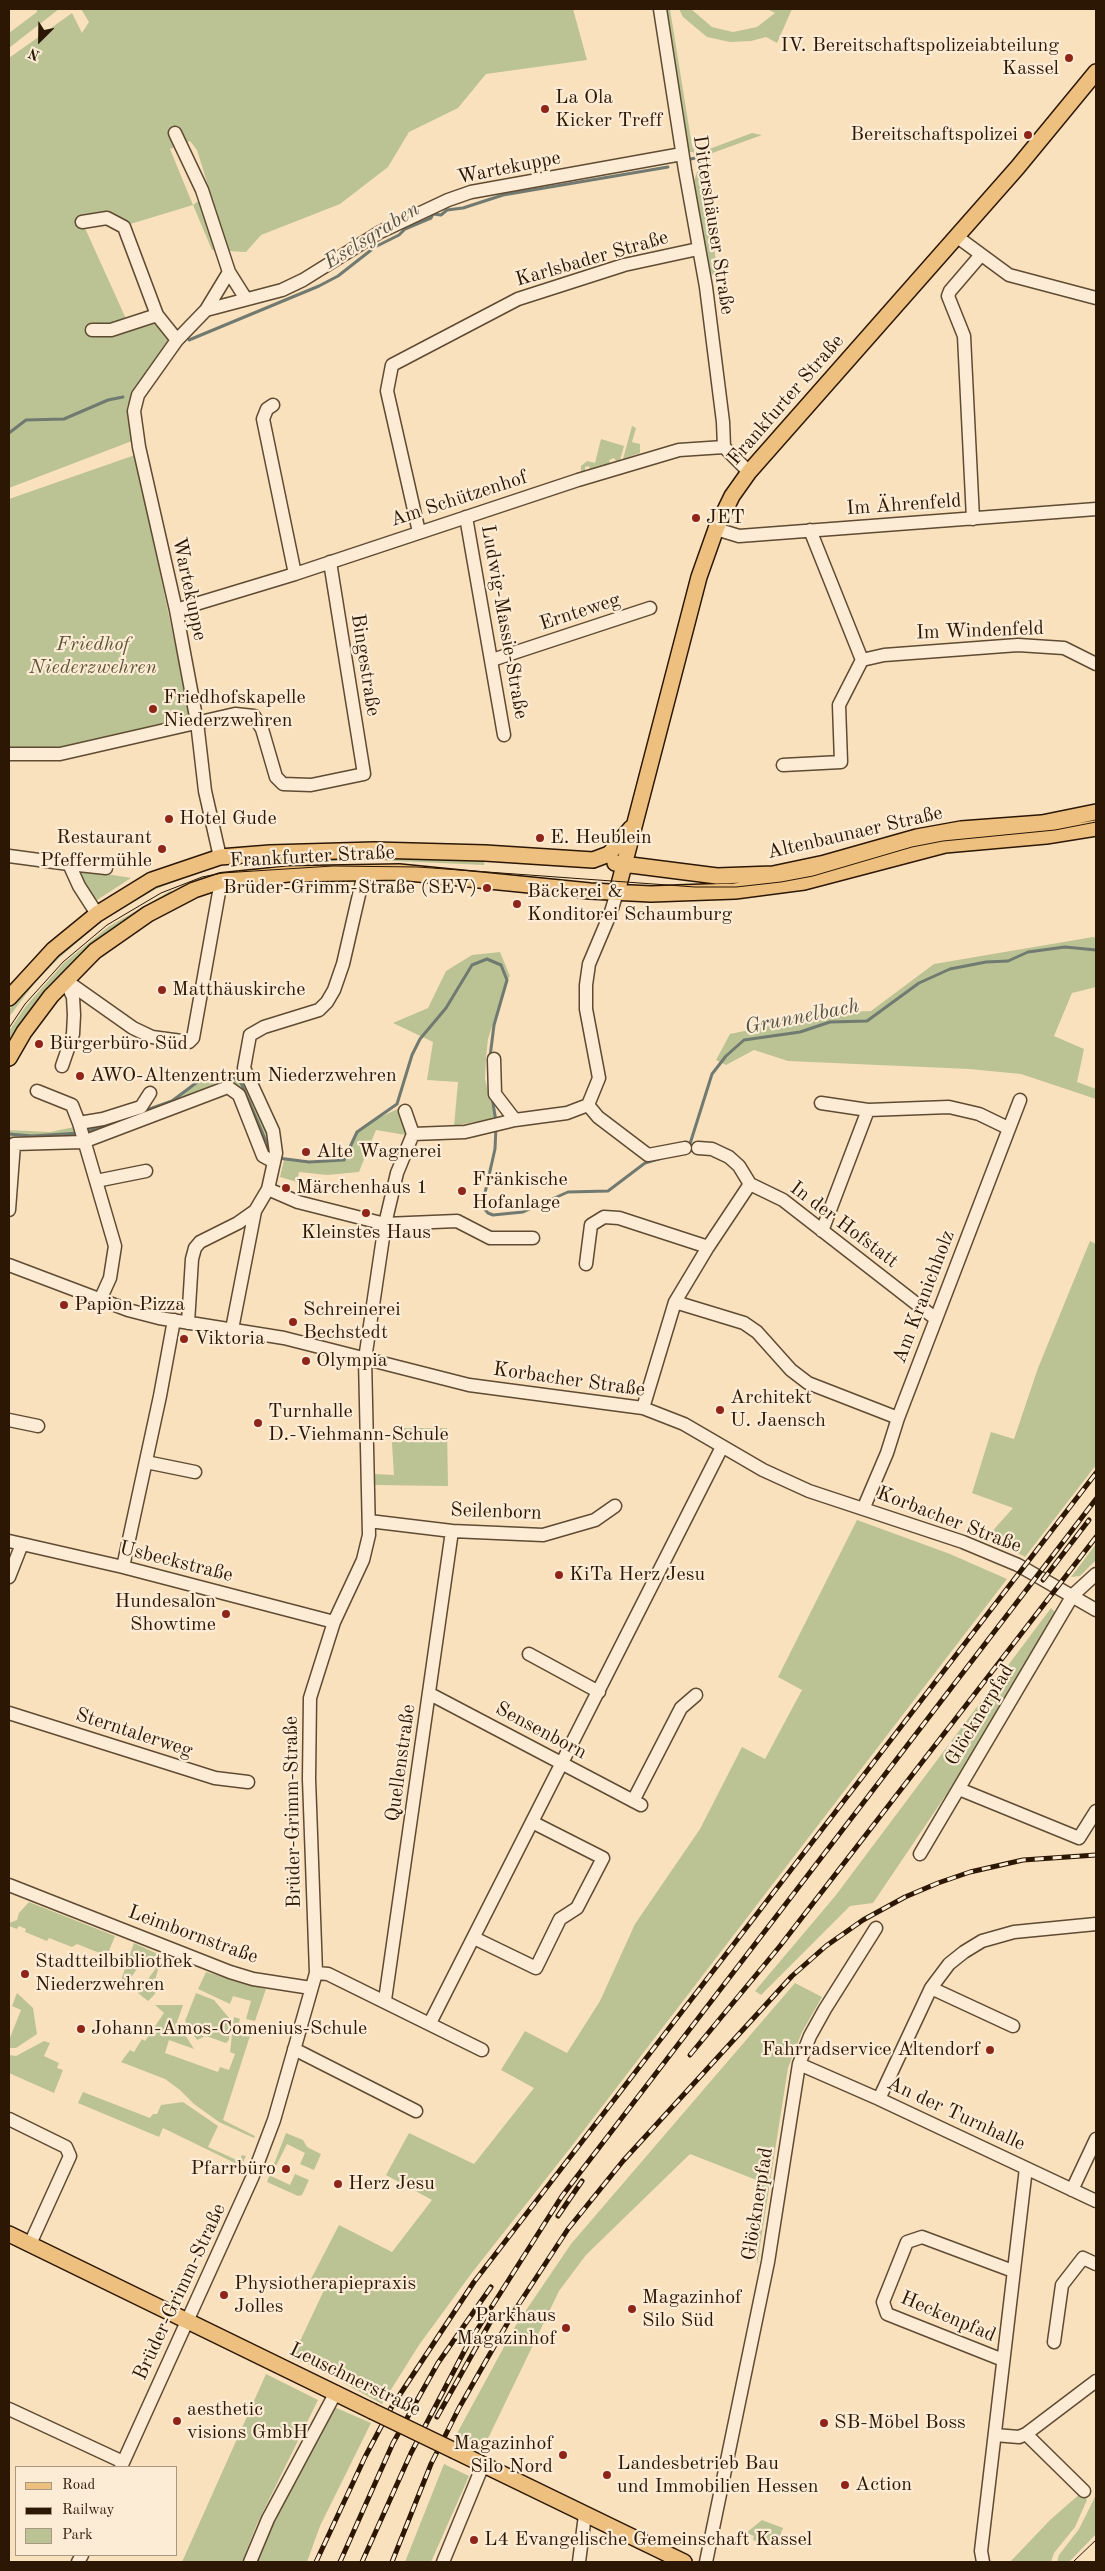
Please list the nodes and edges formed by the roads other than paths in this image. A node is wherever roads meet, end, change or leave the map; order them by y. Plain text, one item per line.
1 (660, 9) edge
2 (1096, 72) edge
3 (175, 132) dead end
4 (682, 154) junction
5 (82, 222) dead end
6 (956, 236) junction
7 (698, 249) junction
8 (980, 256) junction
9 (229, 272) junction
10 (1096, 298) edge
11 (246, 299) junction
12 (206, 310) junction
13 (157, 315) junction
14 (92, 330) dead end
15 (177, 340) junction
16 (273, 405) dead end
17 (724, 447) junction
18 (749, 472) junction
19 (1096, 509) edge
20 (466, 516) junction
21 (973, 519) junction
22 (716, 528) junction
23 (810, 530) junction
24 (419, 532) junction
25 (330, 562) junction
26 (295, 574) junction
27 (650, 608) dead end
28 (176, 610) junction
29 (492, 660) junction
30 (862, 660) junction
31 (1096, 664) edge
32 (197, 722) junction
33 (504, 735) dead end
34 (9, 754) edge
35 (783, 765) dead end
36 (1096, 812) edge
37 (634, 823) junction
38 (1096, 828) edge
39 (9, 856) edge
40 (220, 857) junction
41 (593, 860) junction
42 (70, 864) junction
43 (624, 864) junction
44 (106, 868) dead end
45 (364, 873) junction
46 (221, 881) junction
47 (617, 892) junction
48 (96, 914) junction
49 (65, 980) junction
50 (9, 998) edge
51 (9, 1058) edge
52 (494, 1059) dead end
53 (62, 1066) dead end
54 (37, 1091) dead end
55 (150, 1093) dead end
56 (1020, 1100) dead end
57 (821, 1103) dead end
58 (588, 1105) junction
59 (868, 1110) junction
60 (405, 1111) dead end
61 (510, 1122) junction
62 (1008, 1128) junction
63 (81, 1133) junction
64 (413, 1134) junction
65 (11, 1144) edge
66 (684, 1148) dead end
67 (698, 1148) dead end
68 (275, 1158) junction
69 (146, 1170) dead end
70 (96, 1181) junction
71 (750, 1184) junction
72 (268, 1189) junction
73 (9, 1210) edge
74 (254, 1211) junction
75 (385, 1224) junction
76 (822, 1231) junction
77 (533, 1238) dead end
78 (708, 1247) junction
79 (586, 1264) dead end
80 (9, 1265) edge
81 (100, 1300) junction
82 (675, 1302) junction
83 (936, 1319) junction
84 (174, 1320) junction
85 (188, 1323) junction
86 (233, 1324) dead end
87 (365, 1359) junction
88 (643, 1408) junction
89 (898, 1418) junction
90 (9, 1420) edge
91 (38, 1426) dead end
92 (722, 1447) junction
93 (146, 1462) junction
94 (195, 1472) dead end
95 (615, 1506) dead end
96 (864, 1507) junction
97 (369, 1521) junction
98 (452, 1531) junction
99 (9, 1541) edge
100 (22, 1544) junction
101 (123, 1567) junction
102 (1096, 1574) edge
103 (9, 1577) edge
104 (1073, 1595) junction
105 (1096, 1610) edge
106 (334, 1622) junction
107 (529, 1654) dead end
108 (598, 1692) junction
109 (430, 1694) junction
110 (696, 1696) dead end
111 (9, 1713) edge
112 (562, 1764) junction
113 (248, 1782) dead end
114 (959, 1789) junction
115 (1096, 1811) edge
116 (532, 1822) junction
117 (920, 1854) dead end
118 (9, 1885) edge
119 (1096, 1924) edge
120 (876, 1928) dead end
121 (474, 1938) junction
122 (316, 1973) junction
123 (311, 1988) junction
124 (932, 1988) junction
125 (386, 2000) junction
126 (430, 2023) junction
127 (1013, 2026) dead end
128 (294, 2049) junction
129 (482, 2050) dead end
130 (799, 2064) junction
131 (879, 2098) junction
132 (416, 2111) dead end
133 (9, 2119) edge
134 (1096, 2139) edge
135 (1026, 2168) junction
136 (1072, 2190) junction
137 (1096, 2201) edge
138 (9, 2234) edge
139 (30, 2244) junction
140 (1096, 2264) edge
141 (1013, 2272) junction
142 (187, 2320) junction
143 (1054, 2342) dead end
144 (1003, 2360) junction
145 (1096, 2381) edge
146 (336, 2392) junction
147 (9, 2409) edge
148 (1026, 2434) junction
149 (995, 2435) junction
150 (483, 2464) junction
151 (122, 2465) edge
152 (1084, 2491) dead end
153 (585, 2515) junction
154 (250, 2562) edge
155 (443, 2562) edge
156 (579, 2562) edge
157 (684, 2562) edge
158 (706, 2562) edge
159 (983, 2562) edge

1 - 4 street, Dittershäuser Straße
2 - 6 main road, Frankfurter Straße
3 - 9 street
4 - 7 street, Dittershäuser Straße
4 - 11 street, Wartekuppe
5 - 13 street
6 - 8 street
6 - 18 main road, Frankfurter Straße
7 - 17 street, Dittershäuser Straße
7 - 24 street, Karlsbader Straße
8 - 10 street
8 - 21 street
9 - 11 street
9 - 12 street, Wartekuppe
11 - 12 street, Wartekuppe
12 - 15 street, Wartekuppe
13 - 14 street
13 - 15 street
15 - 28 street, Wartekuppe
16 - 26 street
17 - 18 street
17 - 20 street, Am Schützenhof
18 - 22 main road, Frankfurter Straße
19 - 21 street, Im Ährenfeld
20 - 24 street, Am Schützenhof
20 - 29 street, Ludwig-Massie-Straße
21 - 23 street, Im Ährenfeld
22 - 23 street, Im Ährenfeld
22 - 37 main road, Frankfurter Straße
23 - 30 street
24 - 25 street, Am Schützenhof
25 - 26 street, Am Schützenhof
25 - 32 street, Bingestraße
26 - 28 street, Am Schützenhof
27 - 29 street, Ernteweg
28 - 32 street, Wartekuppe
29 - 33 street, Ludwig-Massie-Straße
30 - 31 street, Im Windenfeld
30 - 35 street
32 - 34 street
32 - 40 street, Wartekuppe
36 - 43 main road, Altenbaunaer Straße
37 - 41 main road, Frankfurter Straße
37 - 43 main road, Frankfurter Straße
38 - 47 main road, Altenbaunaer Straße
39 - 42 street
40 - 41 main road, Frankfurter Straße
40 - 46 main road
40 - 48 main road, Frankfurter Straße
41 - 43 main road, Altenbaunaer Straße
42 - 44 street
42 - 48 street
43 - 47 main road, Frankfurter Straße
45 - 46 main road, Frankfurter Straße
45 - 47 main road, Frankfurter Straße
45 - 68 street
46 - 49 main road, Frankfurter Straße
46 - 49 street
47 - 58 street
48 - 50 main road, Frankfurter Straße
49 - 51 main road, Frankfurter Straße
49 - 53 street
52 - 61 street
54 - 63 street
55 - 63 street
56 - 62 street, Am Kranichholz
57 - 59 street
58 - 61 street
58 - 66 street
59 - 62 street
59 - 76 street
60 - 64 street
61 - 64 street
62 - 83 street, Am Kranichholz
63 - 65 street
63 - 68 street
63 - 70 street
64 - 75 street, Brüder-Grimm-Straße
65 - 73 street
67 - 71 street
68 - 72 street
69 - 70 street
70 - 81 street
71 - 76 street, In der Hofstatt
71 - 78 street
72 - 74 street
72 - 75 street
74 - 85 street
74 - 86 street
75 - 77 street
75 - 87 street, Brüder-Grimm-Straße
76 - 83 street, In der Hofstatt
78 - 79 street
78 - 82 street
80 - 81 street, Korbacher Straße
81 - 84 street, Korbacher Straße
82 - 88 street
82 - 89 street
83 - 89 street, Am Kranichholz
84 - 85 street, Korbacher Straße
84 - 93 street
85 - 87 street, Korbacher Straße
87 - 88 street, Korbacher Straße
87 - 97 street, Brüder-Grimm-Straße
88 - 92 street, Korbacher Straße
89 - 96 street, Am Kranichholz
90 - 91 street
92 - 96 street, Korbacher Straße
92 - 108 street
93 - 94 street
93 - 101 street
95 - 98 street, Seilenborn
96 - 104 street, Korbacher Straße
97 - 98 street, Seilenborn
97 - 106 street, Brüder-Grimm-Straße
98 - 109 street, Quellenstraße
99 - 100 street, Usbeckstraße
100 - 101 street, Usbeckstraße
100 - 103 street
101 - 106 street, Usbeckstraße
102 - 104 street, Glöcknerpfad
104 - 105 street, Korbacher Straße
104 - 114 street, Glöcknerpfad
106 - 122 street, Brüder-Grimm-Straße
107 - 108 street
108 - 112 street
109 - 112 street, Sensenborn
109 - 125 street, Quellenstraße
110 - 112 street, Sensenborn
111 - 113 street, Sterntalerweg
112 - 116 street
114 - 115 street
114 - 117 street, Glöcknerpfad
116 - 121 street
116 - 121 street
118 - 123 street, Leimbornstraße
119 - 124 street
120 - 130 street, Glöcknerpfad
121 - 126 street
122 - 123 street, Brüder-Grimm-Straße
122 - 125 street
123 - 128 street, Brüder-Grimm-Straße
124 - 127 street
124 - 131 street
125 - 126 street
126 - 129 street
128 - 132 street
128 - 142 street, Brüder-Grimm-Straße
130 - 131 street, An der Turnhalle
130 - 158 street, Glöcknerpfad
131 - 135 street, An der Turnhalle
133 - 139 street
134 - 136 street
135 - 136 street, An der Turnhalle
135 - 141 street, Heckenpfad
136 - 137 street, An der Turnhalle
138 - 139 main road, Leuschnerstraße
139 - 142 main road, Leuschnerstraße
140 - 143 street
141 - 144 street, Heckenpfad
141 - 144 street, Heckenpfad
142 - 146 main road, Leuschnerstraße
142 - 151 street, Brüder-Grimm-Straße
144 - 149 street, Heckenpfad
145 - 148 street
146 - 150 main road, Leuschnerstraße, bridge
146 - 154 street
147 - 151 street
148 - 149 street
148 - 152 street
149 - 159 street, Heckenpfad
150 - 153 main road, Leuschnerstraße
150 - 155 street
153 - 156 street
153 - 157 main road, Leuschnerstraße

